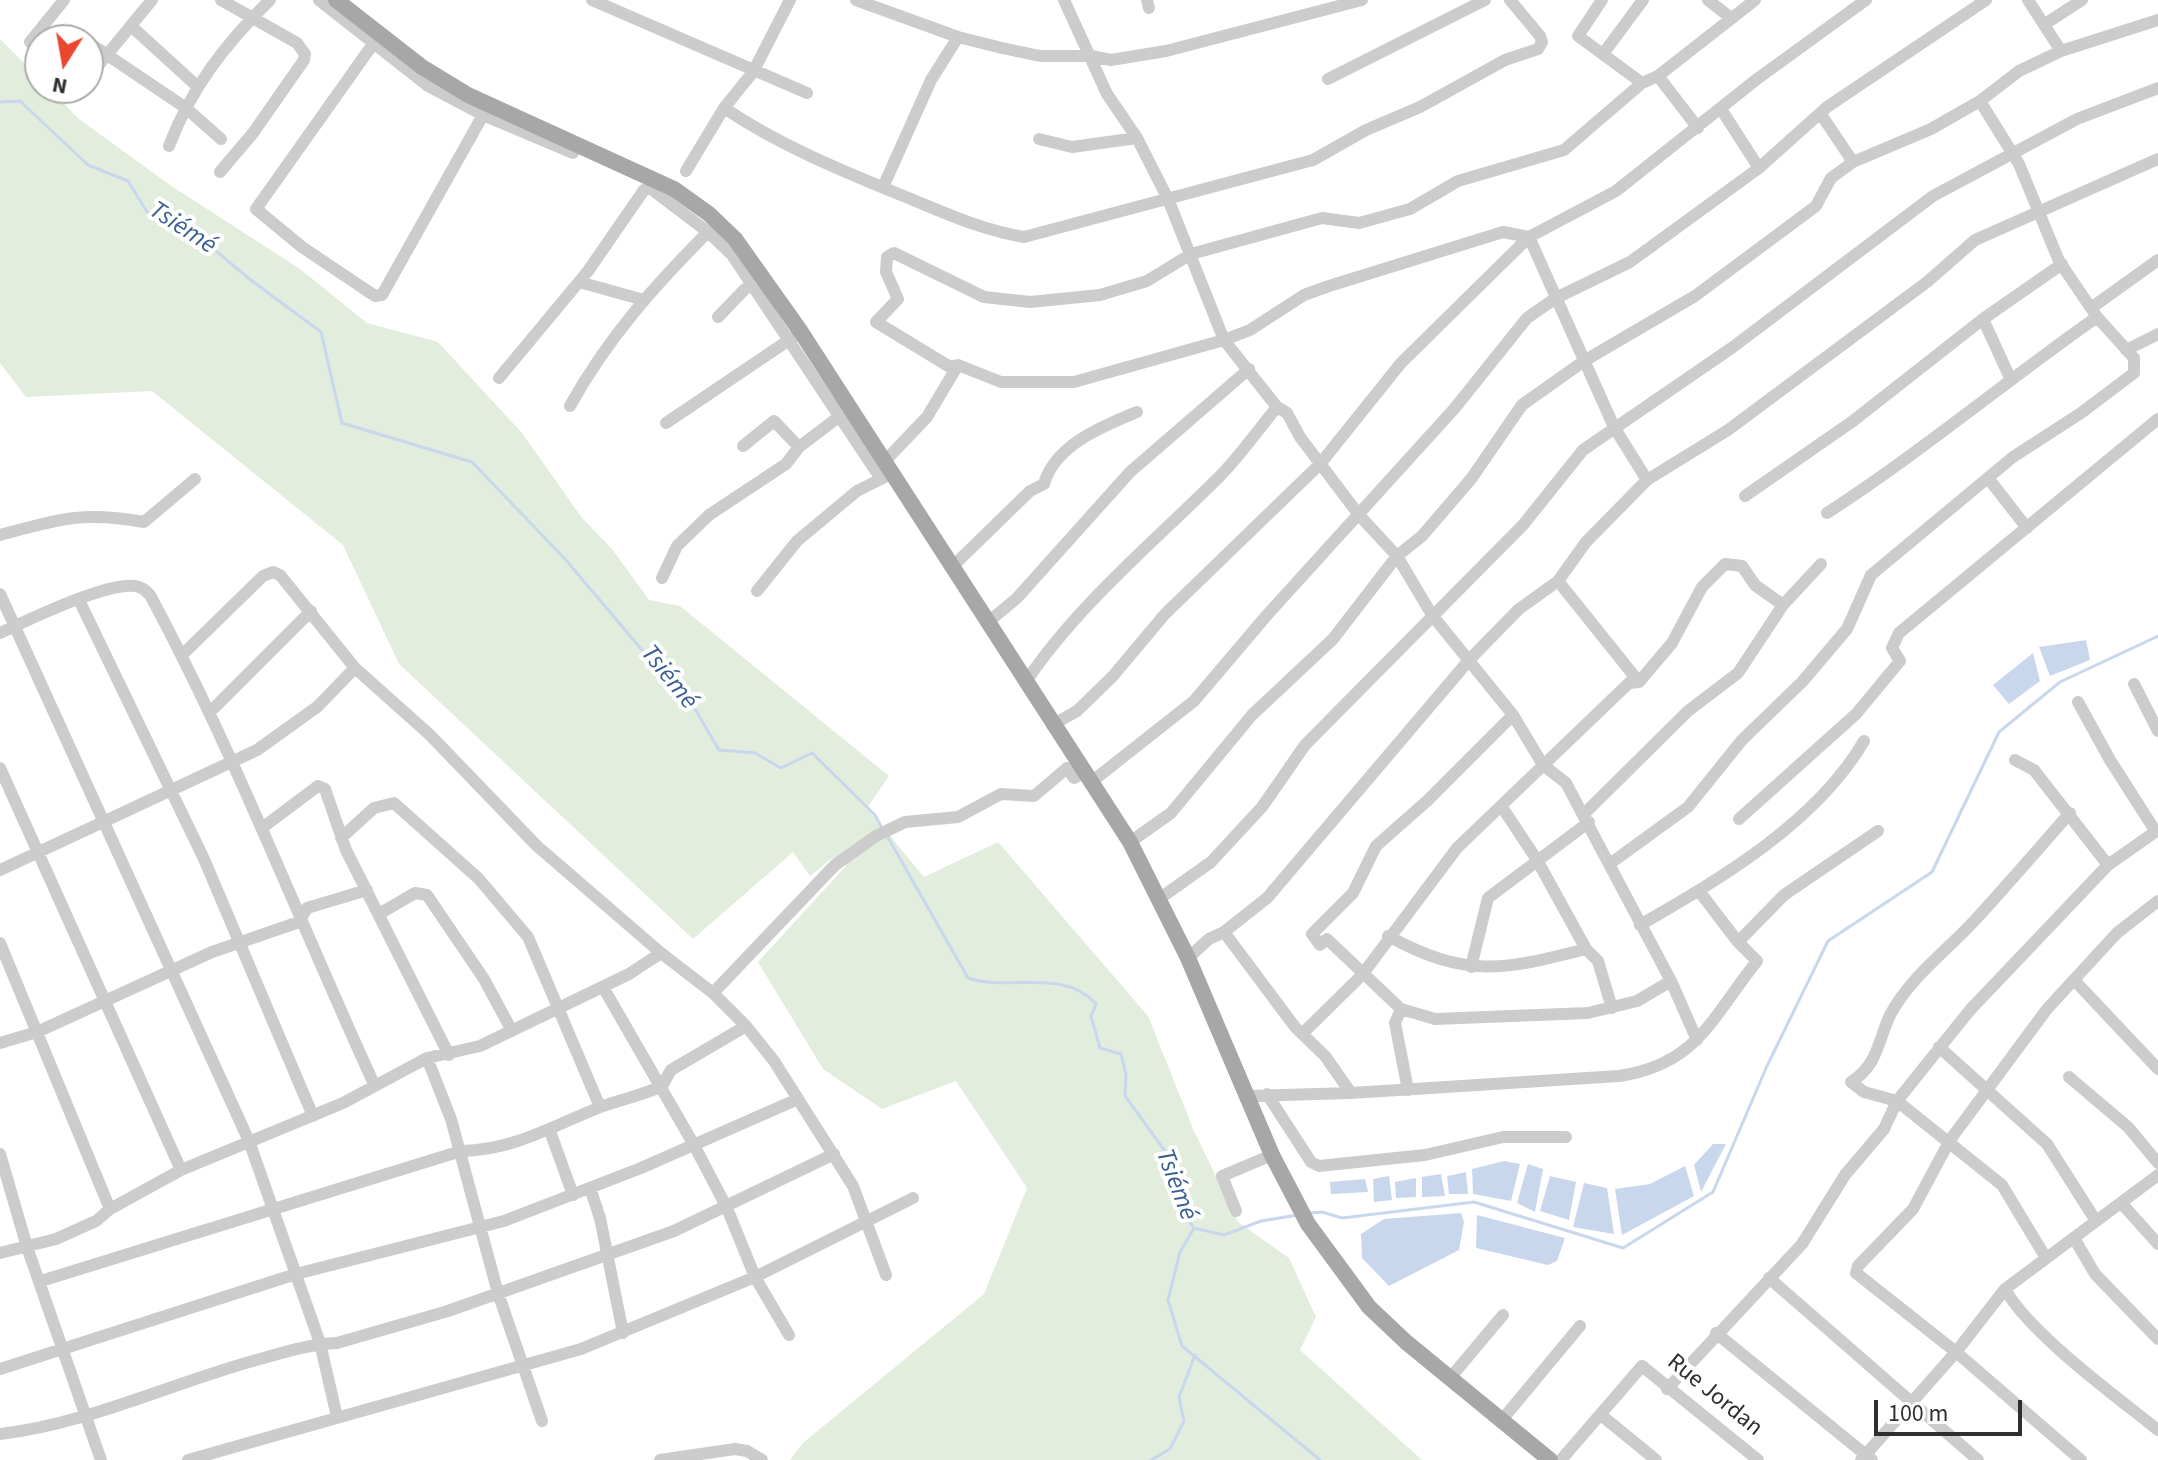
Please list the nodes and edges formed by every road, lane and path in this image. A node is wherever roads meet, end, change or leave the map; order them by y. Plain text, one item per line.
1 (64, 0) edge
2 (152, 0) edge
3 (221, 0) edge
4 (270, 0) edge
5 (319, 0) edge
6 (336, 0) edge
7 (592, 0) edge
8 (790, 0) edge
9 (856, 0) edge
10 (1064, 0) edge
11 (1362, 0) edge
12 (1485, 0) edge
13 (1510, 0) edge
14 (1602, 0) edge
15 (1643, 0) edge
16 (1708, 0) edge
17 (1755, 0) edge
18 (1866, 0) edge
19 (1986, 0) edge
20 (2028, 0) edge
21 (2082, 0) edge
22 (252, 18) junction
23 (1731, 18) junction
24 (2158, 20) edge
25 (45, 24) edge
26 (2045, 24) junction
27 (131, 26) junction
28 (958, 37) junction
29 (373, 44) junction
30 (2061, 51) junction
31 (104, 52) edge
32 (1603, 54) junction
33 (108, 55) junction
34 (1091, 56) junction
35 (104, 60) edge
36 (753, 72) junction
37 (1658, 76) junction
38 (1328, 79) dead end
39 (1642, 83) junction
40 (197, 86) junction
41 (2158, 88) edge
42 (807, 93) dead end
43 (1980, 101) junction
44 (186, 108) junction
45 (724, 108) junction
46 (1721, 109) junction
47 (1820, 113) junction
48 (483, 115) junction
49 (1698, 128) junction
50 (1137, 138) junction
51 (221, 139) dead end
52 (1039, 139) dead end
53 (169, 146) dead end
54 (573, 153) dead end
55 (2013, 153) junction
56 (2158, 159) edge
57 (1853, 162) junction
58 (1759, 168) junction
59 (686, 171) dead end
60 (220, 172) dead end
61 (883, 187) junction
62 (1168, 199) junction
63 (2039, 213) junction
64 (708, 232) junction
65 (1529, 237) junction
66 (1191, 254) junction
67 (2158, 260) edge
68 (2062, 264) junction
69 (760, 281) junction
70 (579, 282) junction
71 (1556, 298) junction
72 (644, 300) junction
73 (2094, 312) junction
74 (718, 317) dead end
75 (1983, 319) junction
76 (2158, 334) edge
77 (796, 335) junction
78 (1224, 340) junction
79 (2126, 350) junction
80 (1584, 361) junction
81 (958, 365) junction
82 (1249, 369) junction
83 (499, 378) dead end
84 (2010, 378) junction
85 (570, 406) dead end
86 (1277, 407) junction
87 (1137, 412) dead end
88 (840, 416) junction
89 (2158, 419) edge
90 (666, 423) dead end
91 (1614, 427) junction
92 (743, 446) dead end
93 (799, 447) junction
94 (1320, 464) junction
95 (886, 472) junction
96 (1988, 478) junction
97 (195, 479) dead end
98 (1647, 480) junction
99 (1745, 496) dead end
100 (1827, 513) dead end
101 (1359, 515) junction
102 (2027, 528) junction
103 (0, 535) edge
104 (1397, 556) junction
105 (1821, 564) dead end
106 (952, 567) junction
107 (662, 578) dead end
108 (1558, 581) junction
109 (757, 591) dead end
110 (0, 594) edge
111 (79, 600) junction
112 (1783, 605) junction
113 (311, 611) junction
114 (1432, 615) junction
115 (987, 623) junction
116 (16, 625) junction
117 (0, 633) edge
118 (182, 655) junction
119 (1470, 659) junction
120 (355, 668) junction
121 (1639, 682) junction
122 (1025, 683) junction
123 (2134, 684) dead end
124 (2078, 702) dead end
125 (210, 712) junction
126 (1513, 715) junction
127 (1052, 725) junction
128 (2158, 731) edge
129 (1864, 741) dead end
130 (2015, 760) dead end
131 (234, 763) junction
132 (1543, 765) junction
133 (0, 768) edge
134 (1087, 778) junction
135 (172, 790) junction
136 (1502, 807) junction
137 (2070, 813) junction
138 (1586, 818) junction
139 (1739, 819) dead end
140 (102, 820) junction
141 (262, 828) junction
142 (1878, 831) dead end
143 (2157, 831) edge
144 (341, 838) junction
145 (1130, 842) junction
146 (40, 851) junction
147 (1537, 860) junction
148 (1611, 863) junction
149 (2108, 865) junction
150 (0, 870) edge
151 (367, 890) junction
152 (1699, 891) junction
153 (1159, 899) junction
154 (2156, 907) edge
155 (379, 914) junction
156 (299, 922) junction
157 (1640, 925) junction
158 (1224, 932) junction
159 (1388, 936) junction
160 (1738, 942) junction
161 (0, 943) edge
162 (237, 943) junction
163 (1586, 949) junction
164 (661, 953) junction
165 (1188, 958) junction
166 (1471, 967) junction
167 (171, 970) junction
168 (1362, 975) junction
169 (2074, 980) junction
170 (1671, 981) junction
171 (603, 987) junction
172 (713, 993) junction
173 (106, 998) junction
174 (559, 1006) junction
175 (1612, 1008) junction
176 (1401, 1009) junction
177 (746, 1026) junction
178 (512, 1031) junction
179 (37, 1032) junction
180 (1302, 1034) junction
181 (1697, 1040) junction
182 (0, 1043) edge
183 (1939, 1047) junction
184 (449, 1055) junction
185 (427, 1058) junction
186 (2158, 1069) edge
187 (2069, 1077) dead end
188 (374, 1084) junction
189 (662, 1086) junction
190 (1408, 1090) junction
191 (1985, 1091) junction
192 (1351, 1093) junction
193 (1267, 1094) junction
194 (1248, 1096) junction
195 (798, 1099) junction
196 (1897, 1101) junction
197 (600, 1107) junction
198 (313, 1116) junction
199 (550, 1131) junction
200 (1566, 1137) dead end
201 (1950, 1140) junction
202 (249, 1141) junction
203 (694, 1145) junction
204 (461, 1151) junction
205 (0, 1154) edge
206 (834, 1154) junction
207 (1272, 1155) junction
208 (2158, 1163) edge
209 (181, 1170) junction
210 (2158, 1175) edge
211 (4, 1180) edge
212 (590, 1188) junction
213 (573, 1195) junction
214 (913, 1198) dead end
215 (2123, 1205) junction
216 (273, 1208) junction
217 (727, 1208) junction
218 (110, 1209) junction
219 (1236, 1211) dead end
220 (868, 1221) junction
221 (2096, 1221) junction
222 (481, 1227) junction
223 (2074, 1238) junction
224 (2158, 1244) edge
225 (27, 1247) junction
226 (0, 1253) edge
227 (605, 1257) junction
228 (2046, 1258) junction
229 (296, 1274) junction
230 (886, 1275) dead end
231 (755, 1277) junction
232 (1769, 1278) junction
233 (41, 1281) junction
234 (2005, 1289) junction
235 (498, 1293) junction
236 (1503, 1315) dead end
237 (1580, 1326) dead end
238 (623, 1333) junction
239 (1716, 1333) junction
240 (789, 1335) dead end
241 (2158, 1339) edge
242 (320, 1343) junction
243 (64, 1347) junction
244 (1956, 1352) junction
245 (523, 1365) junction
246 (0, 1369) edge
247 (1451, 1377) junction
248 (1667, 1389) junction
249 (1910, 1403) junction
250 (87, 1413) junction
251 (1601, 1415) junction
252 (337, 1417) junction
253 (542, 1421) dead end
254 (1501, 1421) junction
255 (2158, 1430) edge
256 (0, 1434) edge
257 (1866, 1458) edge
258 (101, 1460) edge
259 (188, 1460) edge
260 (660, 1460) edge
261 (762, 1460) edge
262 (1550, 1460) edge
263 (1561, 1460) edge
264 (1656, 1460) edge
265 (1758, 1460) edge
266 (1978, 1460) edge
267 (2081, 1460) edge

1 - 25 street
2 - 27 street
3 - 22 street
4 - 22 street
5 - 29 street
6 - 69 main road
7 - 36 street
8 - 36 street
9 - 28 street
10 - 34 street
11 - 34 street
12 - 38 street
13 - 62 street
14 - 32 street
15 - 32 street
16 - 23 street
17 - 23 street
18 - 46 street
19 - 47 street
20 - 26 street
21 - 26 street
22 - 40 street
22 - 60 street
23 - 37 street
24 - 30 street
26 - 30 street
27 - 33 street
27 - 40 street
28 - 34 street
28 - 61 street
29 - 48 street
29 - 48 street
30 - 43 street
31 - 33 street
32 - 39 street
33 - 35 street
33 - 44 street
34 - 50 street
36 - 42 street
36 - 45 street
37 - 39 street
37 - 49 street
39 - 66 street
40 - 44 street
41 - 55 street
43 - 55 street
43 - 57 street
44 - 51 street
44 - 53 street
45 - 59 street
45 - 61 street
46 - 49 street
46 - 58 street
47 - 57 street
47 - 58 street
48 - 54 street
49 - 65 street
50 - 52 street
50 - 62 street
55 - 63 street
55 - 91 street
56 - 63 street
57 - 80 street
58 - 71 street
61 - 62 street
62 - 66 street
63 - 68 street
63 - 98 street
64 - 69 street
64 - 70 street
64 - 72 street
65 - 71 street
65 - 78 street
65 - 94 street
66 - 78 street
66 - 81 street
67 - 73 street
68 - 73 street
68 - 75 street
69 - 74 street
69 - 77 main road
70 - 72 street
70 - 83 street
71 - 80 street
71 - 101 street
72 - 85 street
73 - 79 street
73 - 84 street
75 - 84 street
75 - 99 street
76 - 79 street
77 - 88 street
77 - 90 street
77 - 95 main road
78 - 81 street
78 - 82 street
79 - 96 street
80 - 91 street
80 - 104 street
81 - 95 street
82 - 86 street
82 - 115 street
84 - 100 street
86 - 94 street
86 - 122 street
87 - 106 street
88 - 93 street
88 - 95 street
89 - 102 street
91 - 98 street
91 - 114 street
92 - 93 street
93 - 107 street
94 - 101 street
94 - 127 street
95 - 106 main road
95 - 109 street
96 - 102 street
96 - 148 street
97 - 103 street
98 - 108 street
101 - 104 street
101 - 134 street
102 - 139 street
104 - 114 street
104 - 145 street
105 - 112 street
106 - 115 main road
108 - 119 street
108 - 121 street
110 - 116 street
111 - 116 street
111 - 118 street
111 - 135 street
112 - 121 street
112 - 138 street
113 - 118 street
113 - 120 street
113 - 125 street
114 - 119 street
114 - 153 street
115 - 122 main road
116 - 117 street
116 - 140 street
118 - 125 street
119 - 126 street
119 - 158 street
120 - 131 street
120 - 164 street
121 - 132 street
122 - 127 main road
123 - 128 street
124 - 143 street
125 - 131 street
126 - 132 street
126 - 168 street
127 - 134 main road
129 - 152 street
130 - 137 street
131 - 135 street
131 - 141 street
132 - 136 street
132 - 138 street
133 - 146 street
134 - 145 main road
134 - 172 street
135 - 140 street
135 - 162 street
136 - 147 street
136 - 159 street
137 - 149 street
137 - 196 street
138 - 147 street
138 - 148 street
140 - 146 street
140 - 167 street
141 - 144 street
141 - 156 street
142 - 160 street
143 - 149 street
144 - 151 street
144 - 174 street
145 - 153 main road
146 - 150 street
146 - 173 street
147 - 163 street
147 - 166 street
148 - 157 street
149 - 183 street
151 - 155 street
151 - 156 street
152 - 157 street
152 - 160 street
153 - 165 main road
154 - 169 street
155 - 178 street
155 - 184 street
156 - 162 street
156 - 188 street
157 - 170 street
158 - 165 street
158 - 180 street
159 - 166 street
159 - 168 street
160 - 181 street
161 - 179 street
162 - 167 street
162 - 198 street
163 - 166 street
163 - 175 street
164 - 171 street
164 - 172 street
165 - 194 main road
167 - 173 street
167 - 202 street
168 - 176 street
168 - 180 street
169 - 186 street
169 - 191 street
170 - 175 street
170 - 181 street
171 - 174 street
171 - 189 street
172 - 177 street
173 - 179 street
173 - 209 street
174 - 178 street
174 - 197 street
175 - 176 street
176 - 190 street
177 - 189 street
177 - 195 street
178 - 184 street
179 - 182 street
179 - 218 street
180 - 192 street
181 - 190 street
183 - 191 street
183 - 196 street
184 - 185 street
185 - 188 street
185 - 204 street
187 - 208 street
188 - 198 street
189 - 197 street
189 - 203 street
190 - 192 street
191 - 201 street
191 - 221 street
192 - 193 street
193 - 194 street
193 - 200 street
194 - 207 main road
195 - 203 street
195 - 206 street
196 - 201 street
196 - 232 street
197 - 199 street
198 - 202 street
199 - 204 street
199 - 213 street
201 - 228 street
201 - 244 street
202 - 209 street
202 - 216 street
203 - 212 street
203 - 217 street
204 - 216 street
204 - 222 street
205 - 211 street
206 - 217 street
206 - 220 street
207 - 219 street
207 - 247 main road
209 - 218 street
210 - 215 street
211 - 225 street
212 - 213 street
212 - 227 street
213 - 222 street
214 - 220 street
215 - 221 street
215 - 224 street
216 - 229 street
216 - 233 street
217 - 227 street
217 - 231 street
218 - 225 street
220 - 230 street
220 - 231 street
221 - 223 street
222 - 229 street
222 - 235 street
223 - 228 street
223 - 241 street
225 - 226 street
225 - 233 street
227 - 235 street
227 - 238 street
228 - 234 street
229 - 242 street
229 - 243 street
231 - 238 street
231 - 240 street
232 - 239 street
232 - 249 street
233 - 243 street
234 - 244 street
234 - 255 street
235 - 242 street
235 - 245 street
236 - 247 street
237 - 254 street
238 - 245 street
239 - 248 street
239 - 257 street
242 - 250 street
242 - 252 street
243 - 246 street
243 - 250 street
244 - 249 street
244 - 267 street
245 - 252 street
245 - 253 street
247 - 254 main road
248 - 251 street, Rue Jordan
248 - 265 street, Rue Jordan
249 - 257 street
249 - 266 street
250 - 256 street
250 - 258 street
251 - 263 street
251 - 264 street
252 - 259 street
254 - 262 main road
260 - 261 street

